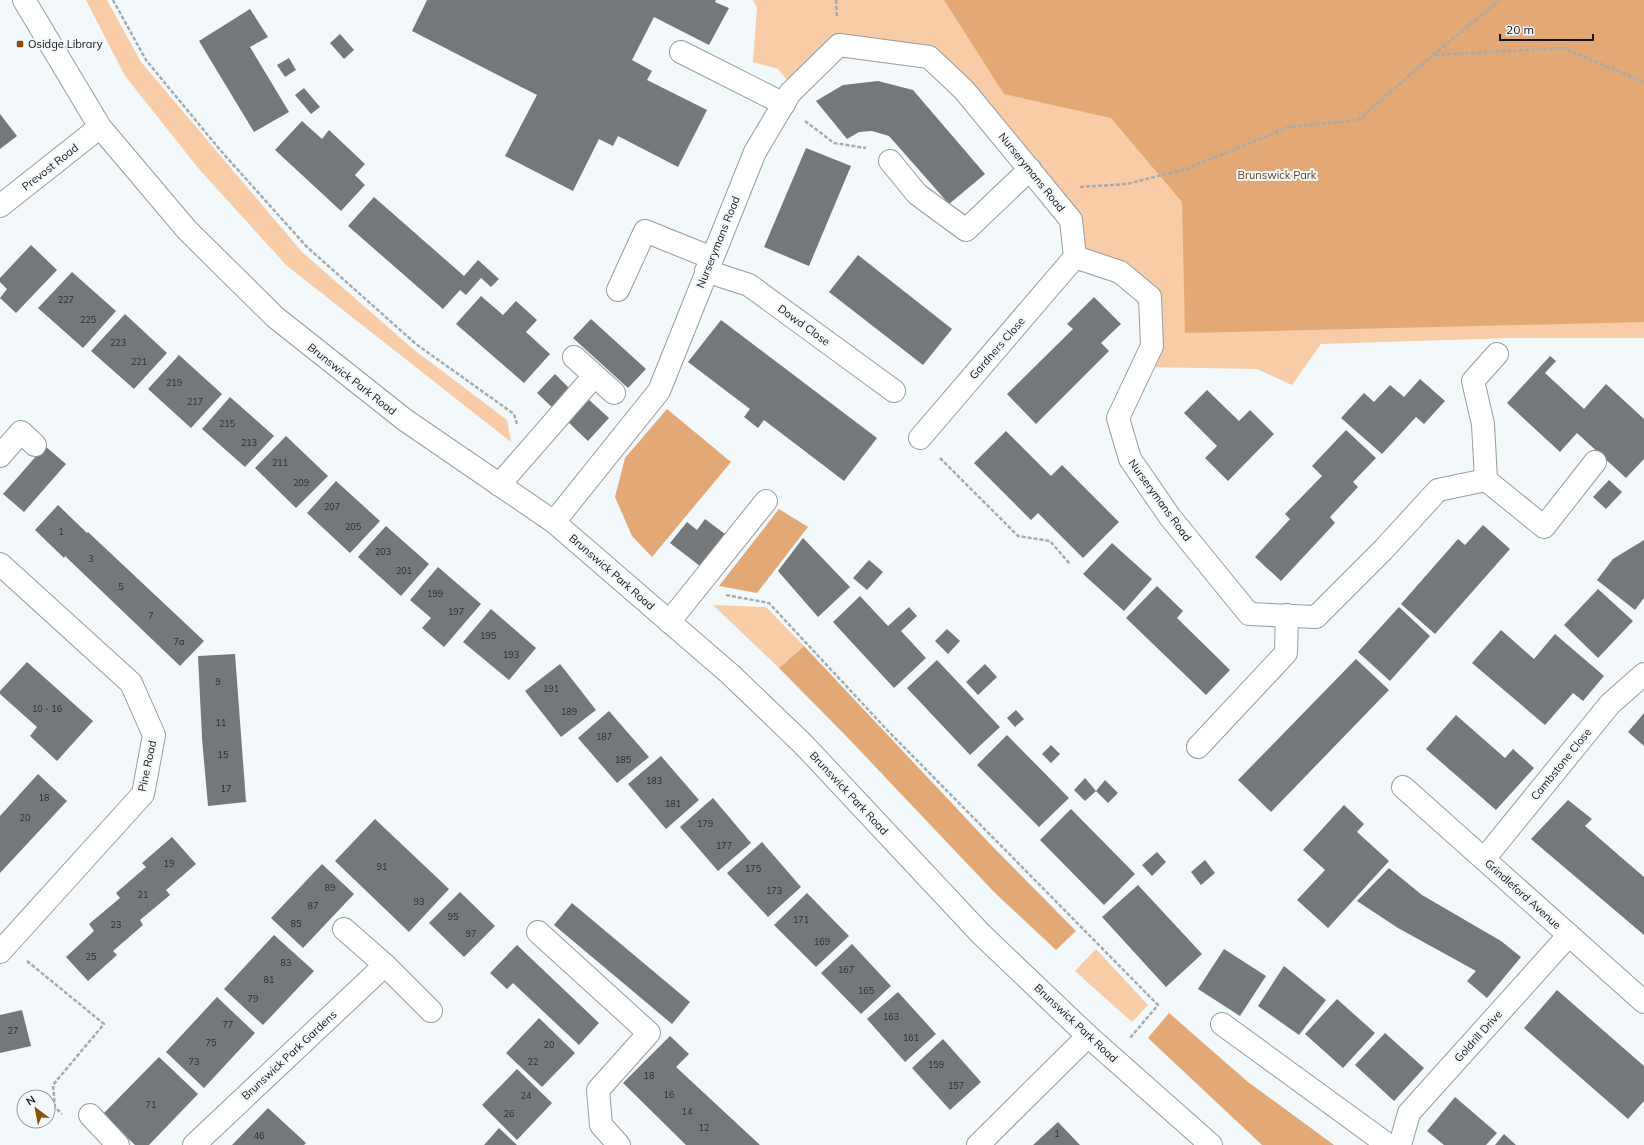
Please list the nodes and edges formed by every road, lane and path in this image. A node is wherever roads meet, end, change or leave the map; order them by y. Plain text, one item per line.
1 (24, 0) edge
2 (113, 0) edge
3 (1500, 0) edge
4 (681, 52) dead end
5 (1433, 55) junction
6 (1644, 82) edge
7 (784, 104) junction
8 (100, 127) junction
9 (890, 161) joint
10 (1030, 169) junction
11 (1045, 188) junction
12 (0, 206) edge
13 (1075, 257) junction
14 (709, 264) junction
15 (618, 290) dead end
16 (1497, 354) dead end
17 (574, 357) dead end
18 (594, 376) junction
19 (894, 391) dead end
20 (614, 392) dead end
21 (920, 438) joint
22 (35, 445) dead end
23 (528, 452) junction
24 (0, 456) edge
25 (1595, 462) dead end
26 (1486, 480) junction
27 (499, 485) junction
28 (766, 501) dead end
29 (554, 522) junction
30 (0, 564) edge
31 (1070, 564) dead end
32 (695, 589) junction
33 (1287, 615) junction
34 (669, 622) junction
35 (1644, 674) edge
36 (1198, 747) dead end
37 (1403, 786) dead end
38 (1484, 859) junction
39 (344, 929) dead end
40 (538, 932) dead end
41 (1569, 935) junction
42 (3, 948) edge
43 (385, 965) junction
44 (1644, 1002) edge
45 (431, 1011) dead end
46 (1222, 1024) dead end
47 (1088, 1036) junction
48 (1112, 1057) junction
49 (90, 1115) dead end
50 (65, 1117) dead end
51 (118, 1145) edge
52 (194, 1145) edge
53 (619, 1145) edge
54 (978, 1145) edge
55 (1211, 1145) edge
56 (1388, 1145) edge
57 (1400, 1145) edge

1 - 8 street, Brunswick Park Road
2 - 23 path
3 - 5 path
4 - 7 street
5 - 6 path
5 - 11 path
7 - 9 path
7 - 10 street, Nurserymans Road
7 - 14 street, Nurserymans Road
8 - 12 street, Prevost Road
8 - 27 street, Brunswick Park Road
9 - 10 street
10 - 11 street, Nurserymans Road
11 - 13 street, Nurserymans Road
13 - 21 street, Gardners Close
13 - 33 street, Nurserymans Road
14 - 15 street, Dowd Close
14 - 19 street, Dowd Close
14 - 29 street, Nurserymans Road
16 - 26 street
17 - 18 street
18 - 20 street
18 - 23 street
21 - 31 path
22 - 24 street
23 - 27 street
25 - 26 street
26 - 33 street, Nurserymans Road
27 - 29 street, Brunswick Park Road
28 - 32 street
29 - 34 street, Brunswick Park Road
30 - 42 street, Pine Road
32 - 34 street
32 - 48 path
33 - 36 street
34 - 47 street, Brunswick Park Road
35 - 38 street, Cambstone Close
37 - 38 street, Grindleford Avenue
38 - 41 street, Grindleford Avenue
39 - 43 street
40 - 53 street
41 - 44 street, Grindleford Avenue
41 - 57 street, Goldrill Drive
42 - 50 path
43 - 45 street
43 - 52 street, Brunswick Park Gardens
46 - 56 street
47 - 48 street, Brunswick Park Road
47 - 54 street
48 - 55 street, Brunswick Park Road
49 - 51 street

